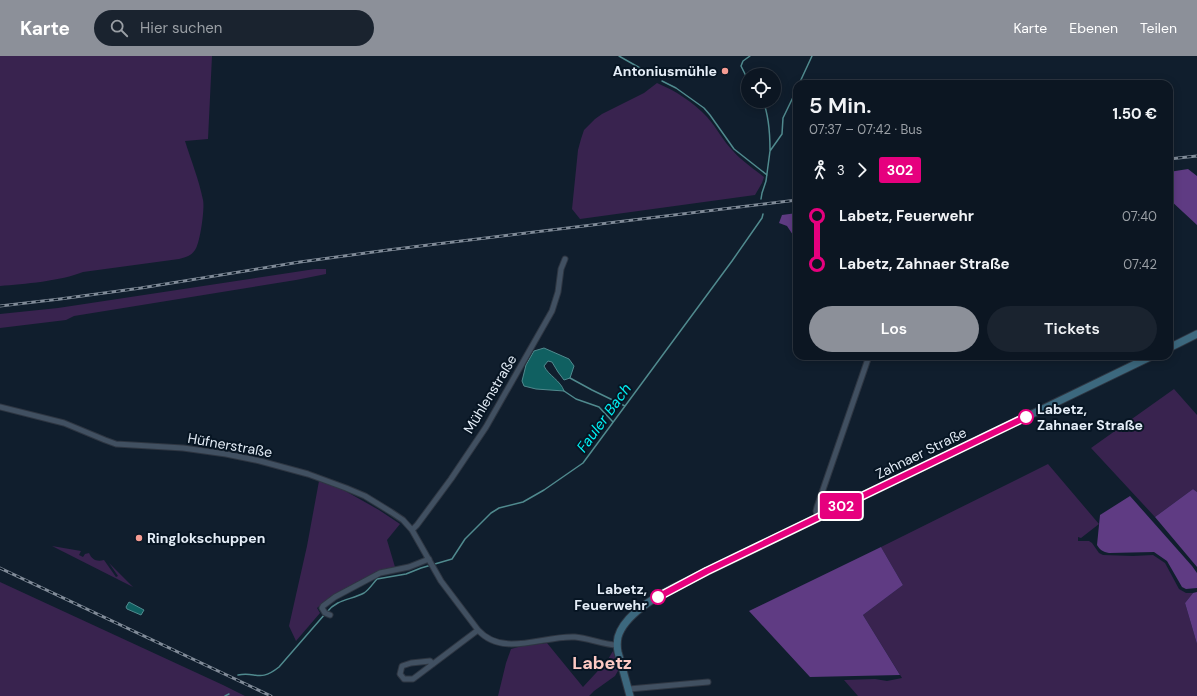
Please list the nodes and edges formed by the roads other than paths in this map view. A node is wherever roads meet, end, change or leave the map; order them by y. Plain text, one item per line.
1 (565, 259) dead end
2 (1197, 334) edge
3 (1173, 346) edge
4 (868, 360) edge
5 (1144, 360) edge
6 (0, 407) edge
7 (818, 518) junction
8 (412, 530) junction
9 (429, 560) junction
10 (330, 615) dead end
11 (478, 630) junction
12 (617, 645) junction
13 (433, 664) junction
14 (708, 682) dead end
15 (630, 694) edge

1 - 8 street, Mühlenstraße
2 - 3 main road
4 - 7 street
5 - 7 main road, Zahnaer Straße
6 - 8 street, Hüfnerstraße
7 - 12 main road, Zahnaer Straße
8 - 9 street, Hüfnerstraße
9 - 10 street
9 - 11 street, Hüfnerstraße
11 - 12 street, Hüfnerstraße
11 - 13 street
12 - 15 main road
13 - 13 street
14 - 15 street

